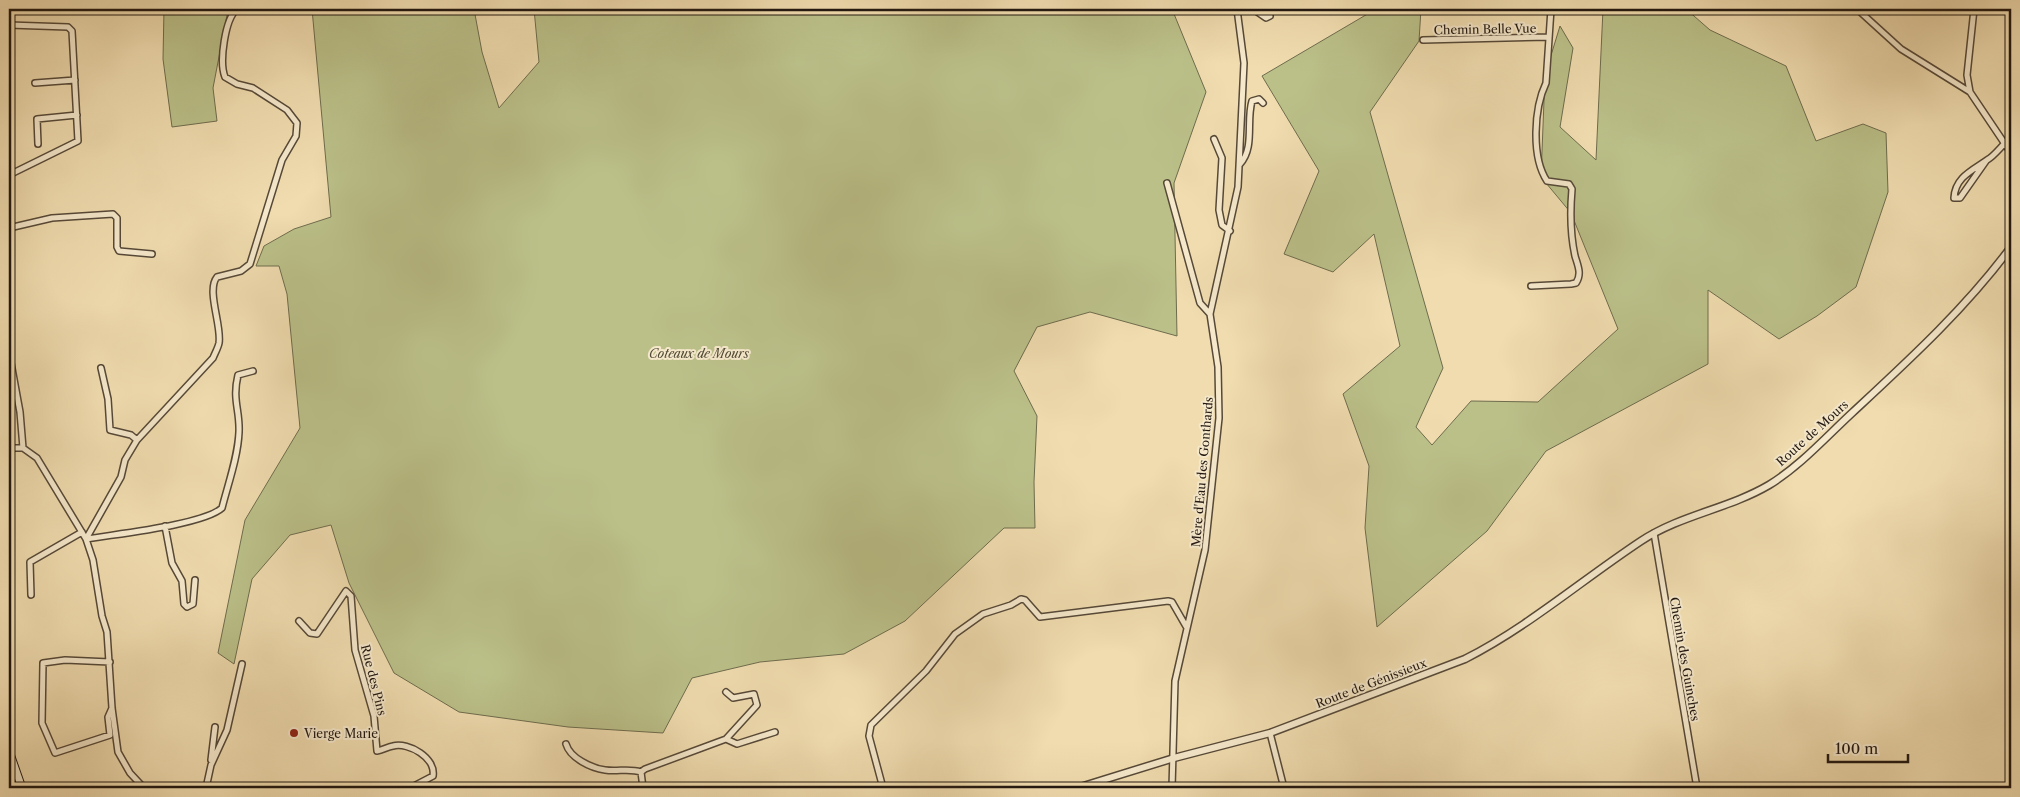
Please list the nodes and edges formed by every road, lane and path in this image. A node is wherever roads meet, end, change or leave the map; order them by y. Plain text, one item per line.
1 (77, 9) edge
2 (84, 9) edge
3 (237, 9) edge
4 (1238, 9) edge
5 (1253, 9) edge
6 (1267, 9) edge
7 (1551, 9) edge
8 (1857, 9) edge
9 (1974, 9) edge
10 (9, 25) edge
11 (1549, 37) junction
12 (1423, 40) dead end
13 (75, 80) junction
14 (35, 83) dead end
15 (1970, 92) junction
16 (1263, 103) dead end
17 (77, 115) junction
18 (1214, 139) dead end
19 (2005, 143) junction
20 (38, 144) dead end
21 (2011, 152) edge
22 (1986, 161) junction
23 (1240, 164) junction
24 (9, 175) edge
25 (1167, 183) dead end
26 (9, 228) edge
27 (1230, 231) junction
28 (2011, 247) edge
29 (152, 254) dead end
30 (1531, 286) dead end
31 (1210, 314) junction
32 (9, 352) edge
33 (101, 368) dead end
34 (253, 371) dead end
35 (137, 440) junction
36 (9, 448) edge
37 (23, 448) junction
38 (165, 526) junction
39 (82, 532) junction
40 (1654, 533) junction
41 (86, 539) junction
42 (195, 580) dead end
43 (31, 595) dead end
44 (1563, 598) joint
45 (299, 621) dead end
46 (1186, 628) junction
47 (110, 662) junction
48 (242, 664) dead end
49 (726, 692) dead end
50 (112, 708) junction
51 (215, 727) dead end
52 (775, 732) dead end
53 (1270, 733) junction
54 (726, 739) junction
55 (566, 744) dead end
56 (9, 754) edge
57 (1174, 758) junction
58 (211, 765) junction
59 (641, 772) junction
60 (22, 788) edge
61 (144, 788) edge
62 (206, 788) edge
63 (410, 788) edge
64 (643, 788) edge
65 (883, 788) edge
66 (1077, 788) edge
67 (1172, 788) edge
68 (1284, 788) edge
69 (1697, 788) edge

1 - 2 street
3 - 35 street
4 - 23 street, Mère d'Eau des Gonthards
5 - 6 street
7 - 11 street
8 - 15 street
9 - 15 street
10 - 13 street
11 - 12 street, Chemin Belle Vue
11 - 30 street
13 - 14 street
13 - 17 street
15 - 19 street
16 - 23 street
17 - 20 street
17 - 24 street
18 - 27 street
19 - 21 street
19 - 22 street
22 - 22 street
23 - 27 street, Mère d'Eau des Gonthards
25 - 31 street
26 - 29 street
27 - 31 street, Mère d'Eau des Gonthards
28 - 40 street, Route de Mours
31 - 46 street, Mère d'Eau des Gonthards
32 - 37 street
33 - 35 street
34 - 38 street
35 - 41 street
36 - 37 street
37 - 39 street
38 - 41 street
38 - 42 street
39 - 41 street
39 - 43 street
40 - 44 street, Route de Mours
40 - 69 street, Chemin des Guinches
41 - 47 street
44 - 53 street, Route de Génissieux
45 - 63 street, Rue des Pins
46 - 57 street, Mère d'Eau des Gonthards
46 - 65 street
47 - 50 street
47 - 50 street
48 - 58 street
49 - 54 street
50 - 61 street
51 - 58 street
52 - 54 street
53 - 57 street, Route de Génissieux
53 - 68 street
54 - 59 street
55 - 59 street
56 - 60 main road
57 - 66 street, Route de Génissieux
57 - 67 street, Mère d'Eau des Gonthards
58 - 62 street
59 - 64 street

